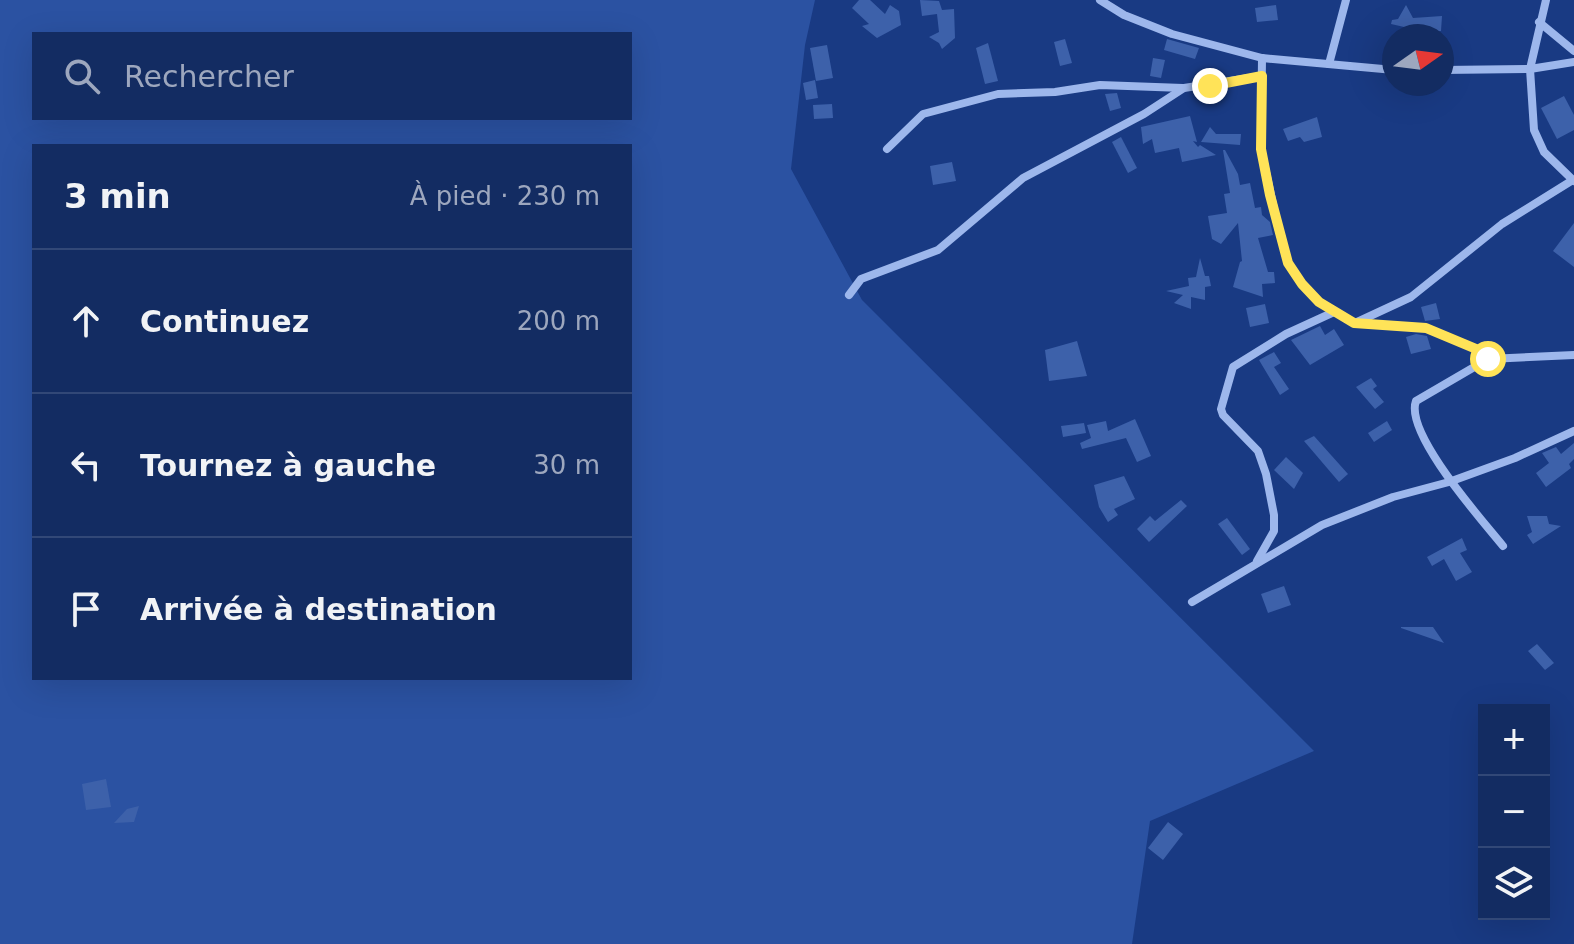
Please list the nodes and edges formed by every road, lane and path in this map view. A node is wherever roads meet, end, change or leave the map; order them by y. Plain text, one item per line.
1 (1100, 0) edge
2 (1346, 0) edge
3 (1547, 0) edge
4 (1539, 22) junction
5 (1574, 51) edge
6 (1262, 58) junction
7 (1574, 62) edge
8 (1329, 64) junction
9 (1382, 69) edge
10 (1530, 69) junction
11 (1454, 70) edge
12 (1262, 76) junction
13 (1184, 88) junction
14 (887, 149) dead end
15 (1573, 180) edge
16 (849, 295) dead end
17 (1334, 312) junction
18 (1354, 323) junction
19 (1574, 355) edge
20 (1488, 359) junction
21 (1574, 431) edge
22 (1449, 482) junction
23 (1503, 546) dead end
24 (1257, 562) junction
25 (1192, 602) dead end

1 - 6 street
2 - 8 street
3 - 4 street
4 - 5 street
4 - 10 street
6 - 8 street
6 - 12 street
7 - 10 street
8 - 9 street
10 - 11 street
10 - 15 street
12 - 13 street
12 - 17 street
13 - 14 street
13 - 16 street
15 - 18 street
17 - 18 street
17 - 24 street
18 - 20 street
19 - 20 street
20 - 22 street
21 - 22 street
22 - 23 street
22 - 24 street
24 - 25 street

